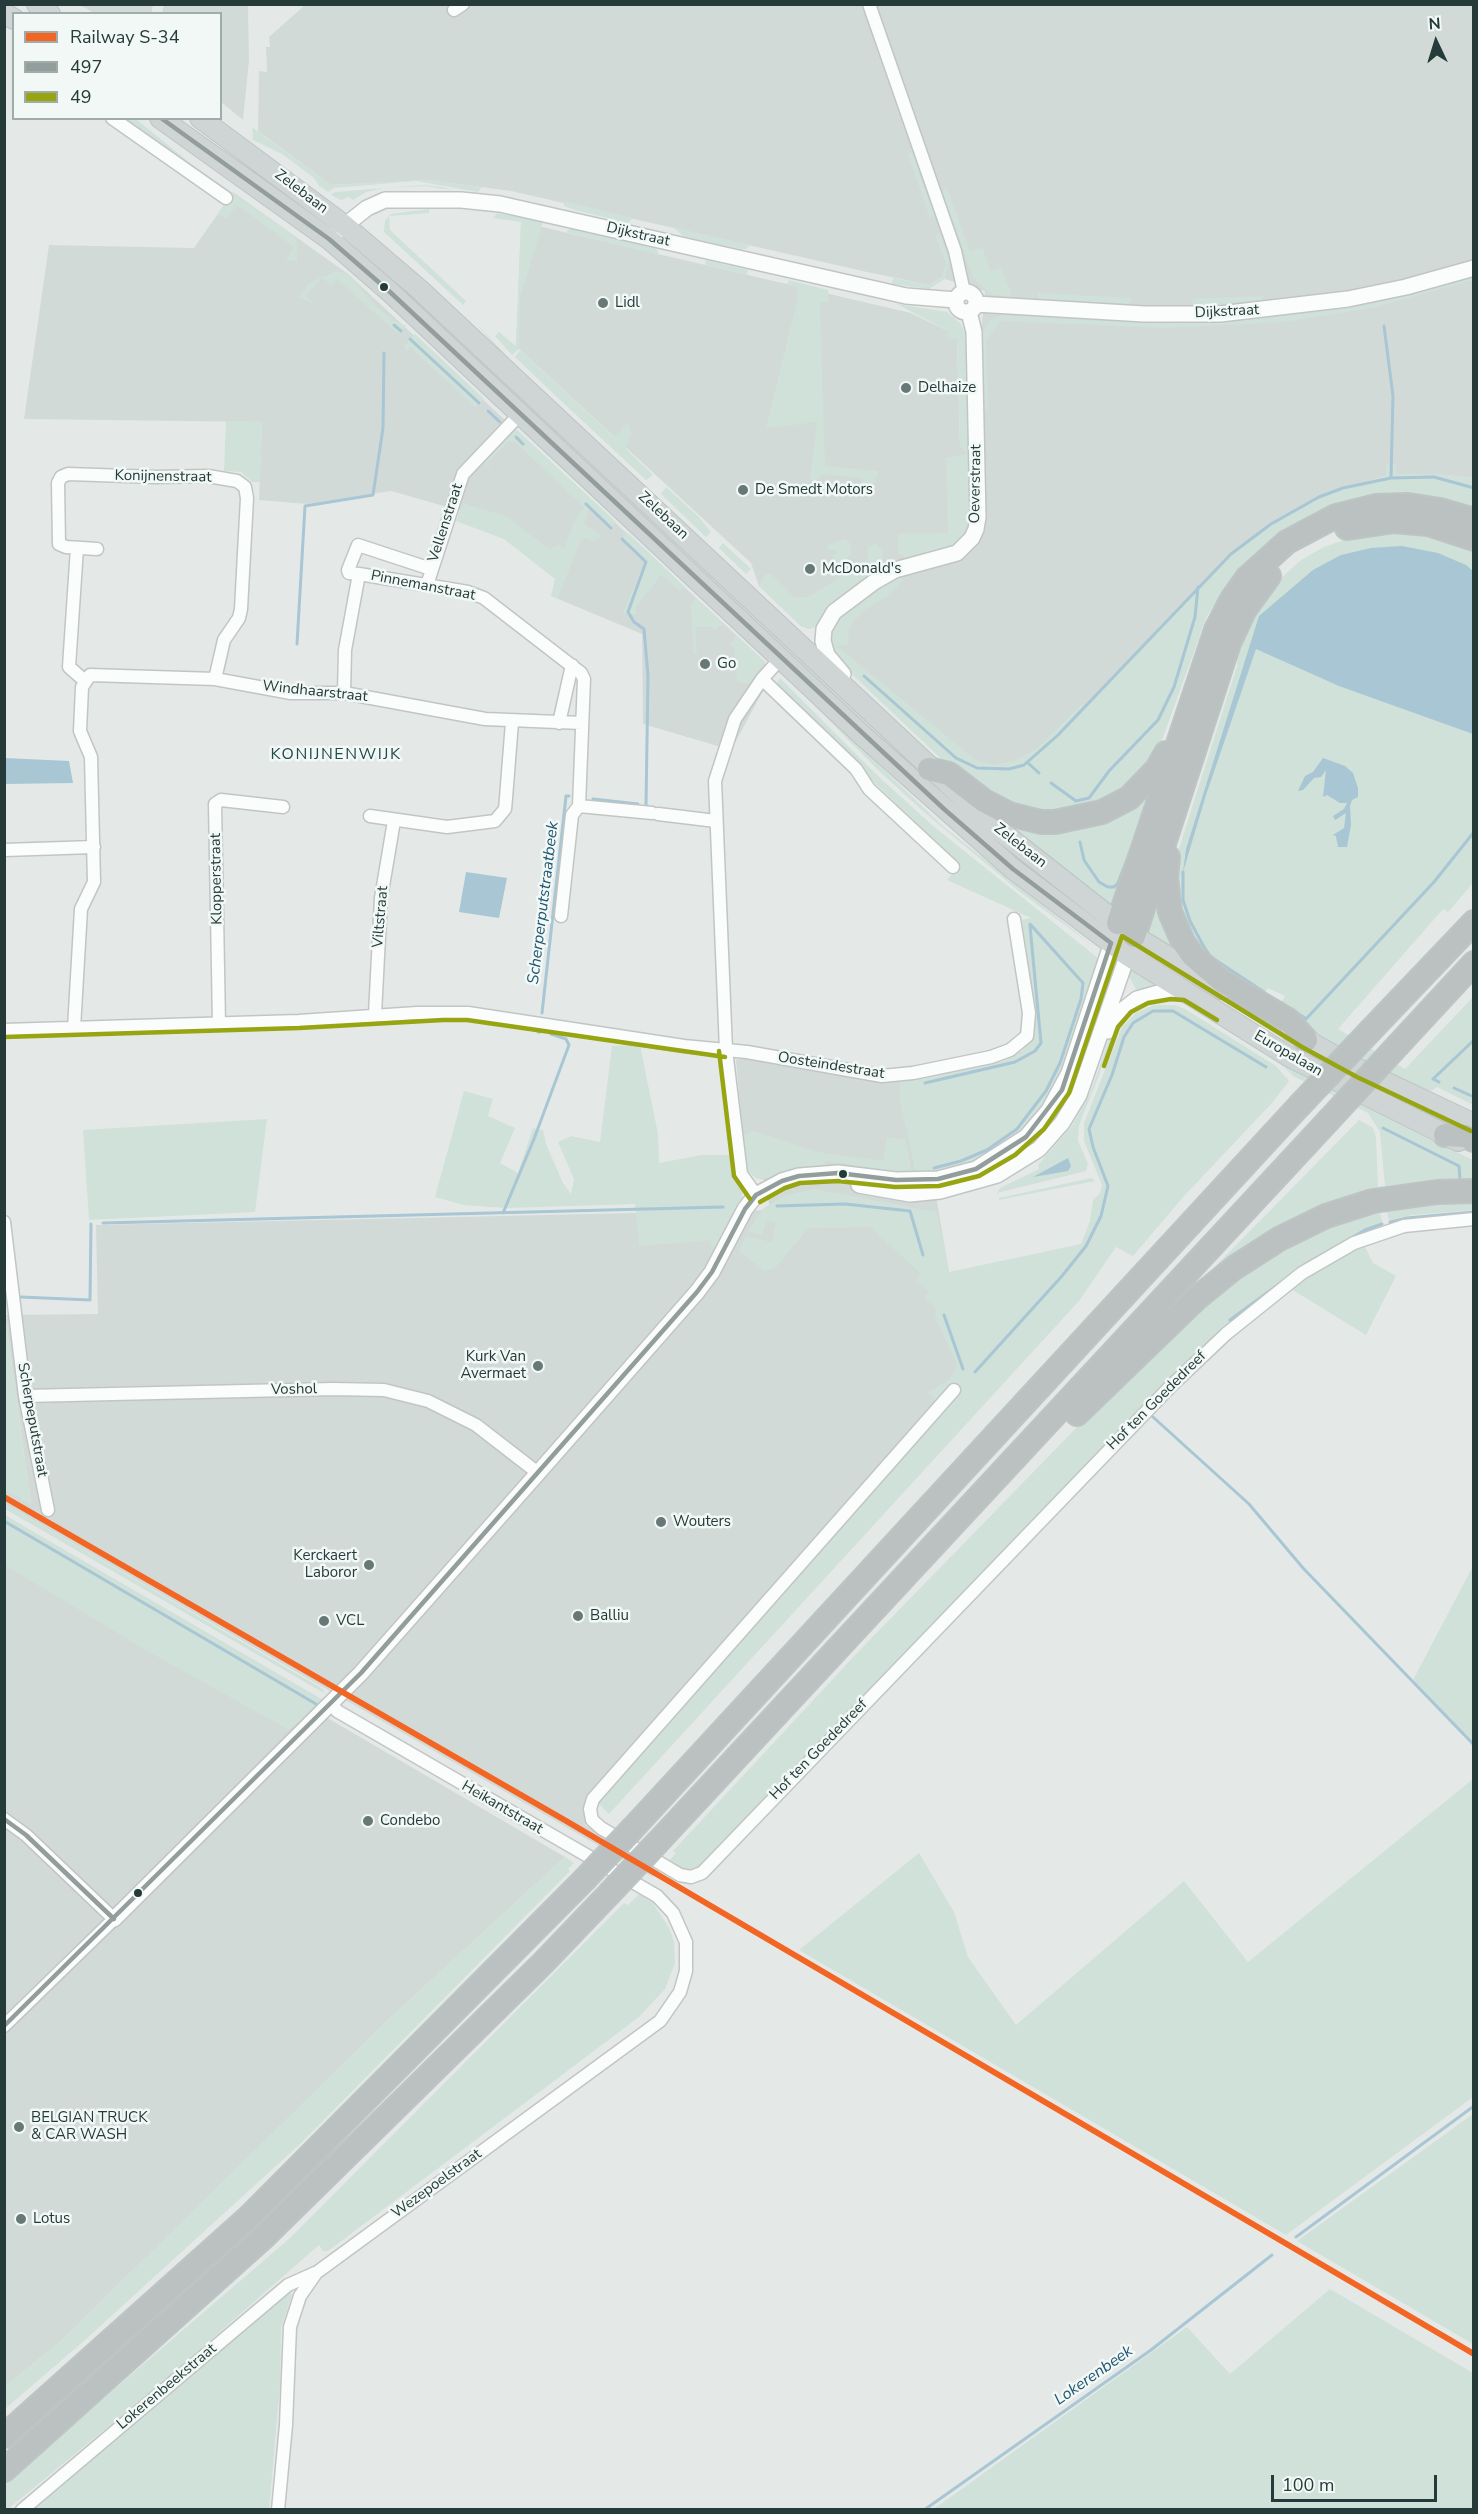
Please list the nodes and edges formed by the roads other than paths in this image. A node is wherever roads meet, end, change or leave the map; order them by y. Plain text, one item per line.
1 (870, 4) edge
2 (115, 120) edge
3 (163, 120) edge
4 (203, 120) edge
5 (226, 198) dead end
6 (344, 225) junction
7 (329, 239) junction
8 (1473, 268) edge
9 (960, 296) junction
10 (972, 308) junction
11 (521, 413) junction
12 (1473, 520) edge
13 (1473, 538) edge
14 (77, 548) junction
15 (97, 549) dead end
16 (431, 568) junction
17 (359, 574) junction
18 (427, 585) junction
19 (1232, 599) junction
20 (1229, 643) junction
21 (782, 658) junction
22 (572, 665) junction
23 (215, 678) junction
24 (762, 679) junction
25 (85, 681) junction
26 (344, 693) junction
27 (512, 722) junction
28 (559, 723) junction
29 (582, 723) junction
30 (939, 771) junction
31 (579, 806) junction
32 (283, 807) dead end
33 (370, 816) dead end
34 (716, 820) junction
35 (394, 821) junction
36 (94, 847) junction
37 (4, 850) edge
38 (953, 867) dead end
39 (1473, 912) edge
40 (561, 916) dead end
41 (1014, 919) dead end
42 (1468, 927) edge
43 (1123, 939) junction
44 (1473, 963) edge
45 (1187, 993) junction
46 (375, 1014) junction
47 (219, 1024) junction
48 (74, 1028) junction
49 (4, 1030) edge
50 (1306, 1040) junction
51 (726, 1050) junction
52 (1062, 1123) junction
53 (1473, 1124) edge
54 (1445, 1135) junction
55 (1473, 1140) edge
56 (1473, 1148) edge
57 (815, 1174) junction
58 (1473, 1191) edge
59 (756, 1195) junction
60 (1473, 1219) edge
61 (4, 1222) edge
62 (954, 1390) dead end
63 (26, 1396) junction
64 (538, 1473) junction
65 (993, 1483) junction
66 (48, 1510) dead end
67 (331, 1702) junction
68 (4, 1819) edge
69 (669, 1909) joint
70 (114, 1919) junction
71 (4, 2026) edge
72 (316, 2273) junction
73 (4, 2436) edge
74 (4, 2470) edge
75 (22, 2510) edge
76 (278, 2510) edge

1 - 9 street
2 - 5 street
3 - 7 main road, Zelebaan
4 - 6 main road, Zelebaan
6 - 7 street, Dijkstraat
6 - 9 street, Dijkstraat
6 - 30 main road, Zelebaan
7 - 11 main road, Zelebaan
8 - 10 street, Dijkstraat
9 - 10 street
10 - 30 street, Oeverstraat
11 - 16 street, Vellenstraat
11 - 21 main road, Zelebaan
12 - 19 highway
13 - 20 highway
14 - 15 street
14 - 23 street, Konijnenstraat
14 - 25 street
16 - 17 street, Pinnemanstraat
16 - 18 street, Vellenstraat
17 - 18 street, Pinnemanstraat
17 - 26 street, Pinnemanstraat
18 - 22 street, Pinnemanstraat
19 - 30 highway
19 - 43 highway
20 - 43 highway
20 - 50 highway
21 - 24 street
21 - 43 main road, Zelebaan
22 - 28 street
22 - 29 street, Pinnemanstraat
23 - 25 street, Windhaarstraat
23 - 26 street, Windhaarstraat
24 - 34 street
24 - 38 street
25 - 36 street
26 - 27 street, Windhaarstraat
27 - 28 street, Windhaarstraat
27 - 35 street
28 - 29 street, Windhaarstraat
29 - 31 street, Pinnemanstraat
30 - 43 main road, Zelebaan
31 - 34 street
31 - 40 street, Pinnemanstraat
32 - 47 street, Klopperstraat
33 - 35 street
34 - 51 street
35 - 46 street, Viltstraat
36 - 37 street
36 - 48 street
39 - 42 highway
41 - 51 street, Oosteindestraat
42 - 73 highway, bridge
43 - 45 main road, Europalaan
43 - 50 main road, Europalaan
43 - 52 street
43 - 57 street
44 - 65 highway, bridge
45 - 52 street
45 - 54 main road, Europalaan
46 - 47 street, Oosteindestraat
46 - 51 street, Oosteindestraat
47 - 48 street, Oosteindestraat
48 - 49 street, Oosteindestraat
50 - 53 main road, Europalaan
51 - 59 street
52 - 57 street
54 - 55 highway
54 - 56 main road, Europalaan
57 - 59 street
58 - 65 highway
59 - 64 street
60 - 62 street, Hof ten Goededreef
61 - 63 street, Scherpeputstraat
63 - 64 street, Voshol
63 - 66 street, Scherpeputstraat
64 - 67 street
65 - 74 highway, bridge
67 - 69 street, Heikantstraat
67 - 70 street
68 - 70 street
69 - 72 street, Wezepoelstraat
70 - 71 street
72 - 75 street, Lokerenbeekstraat
72 - 76 street, Wezepoelstraat

